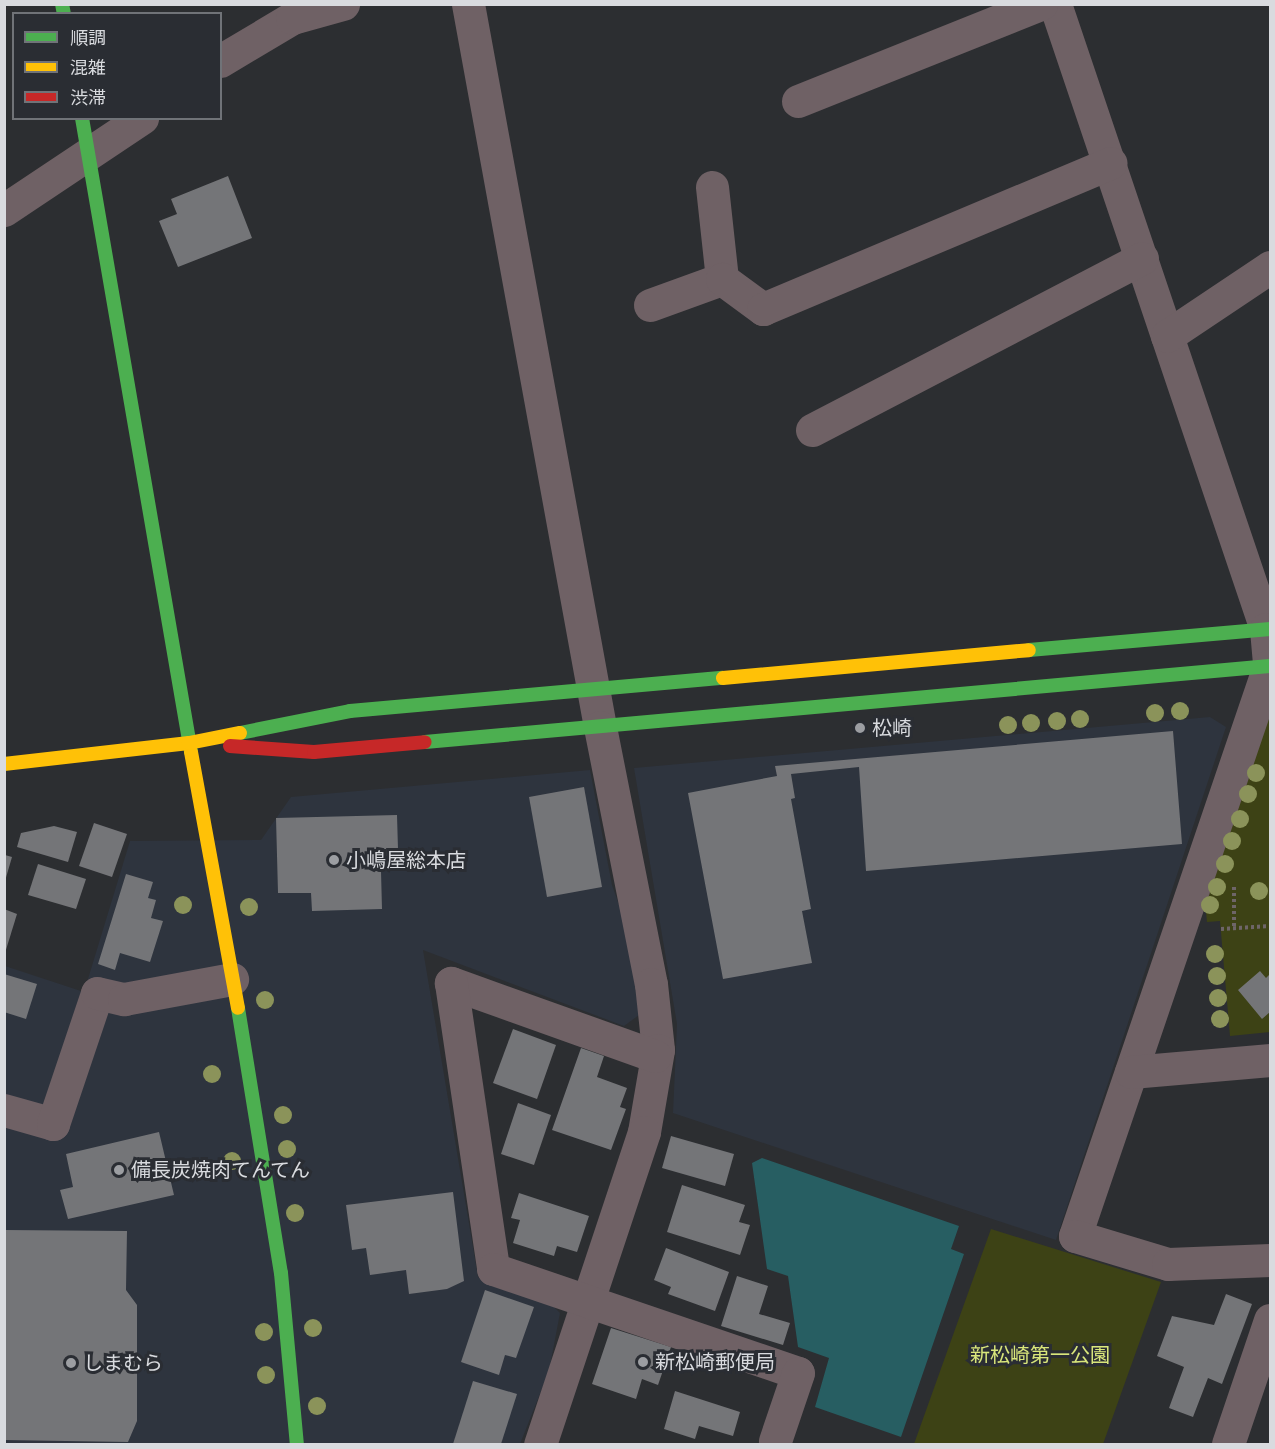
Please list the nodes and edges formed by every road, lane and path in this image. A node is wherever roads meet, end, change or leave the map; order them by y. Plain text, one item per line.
1 (343, 4) edge
2 (468, 4) edge
3 (1041, 4) edge
4 (1055, 4) edge
5 (222, 60) edge
6 (798, 101) dead end
7 (82, 120) edge
8 (139, 120) edge
9 (88, 158) junction
10 (1111, 163) junction
11 (712, 187) dead end
12 (6, 206) edge
13 (1142, 258) junction
14 (1270, 267) edge
15 (722, 279) junction
16 (650, 305) dead end
17 (1167, 336) junction
18 (812, 430) dead end
19 (1268, 629) edge
20 (1270, 666) edge
21 (594, 690) junction
22 (600, 727) junction
23 (189, 743) junction
24 (4, 764) edge
25 (1270, 926) edge
26 (1221, 929) dead end
27 (232, 979) junction
28 (655, 1056) junction
29 (1270, 1060) edge
30 (1131, 1072) junction
31 (4, 1110) edge
32 (1270, 1260) edge
33 (587, 1300) junction
34 (1270, 1320) edge
35 (778, 1443) edge
36 (297, 1444) edge
37 (540, 1444) edge
38 (1228, 1444) edge

1 - 5 street
2 - 21 street
3 - 6 street
4 - 10 street
7 - 9 street
8 - 9 street
9 - 12 street
9 - 23 street
10 - 13 street
10 - 15 street
11 - 15 street
13 - 17 street
13 - 18 street
14 - 17 street
15 - 16 street
17 - 19 street
19 - 20 street
19 - 21 street
20 - 22 street
20 - 30 street
21 - 22 street
21 - 23 street
22 - 23 street
22 - 28 street
23 - 24 street
23 - 27 street
25 - 26 path
27 - 31 street
27 - 36 street
28 - 33 street
28 - 33 street
29 - 30 street
30 - 32 street
33 - 35 street
33 - 37 street
34 - 38 street

